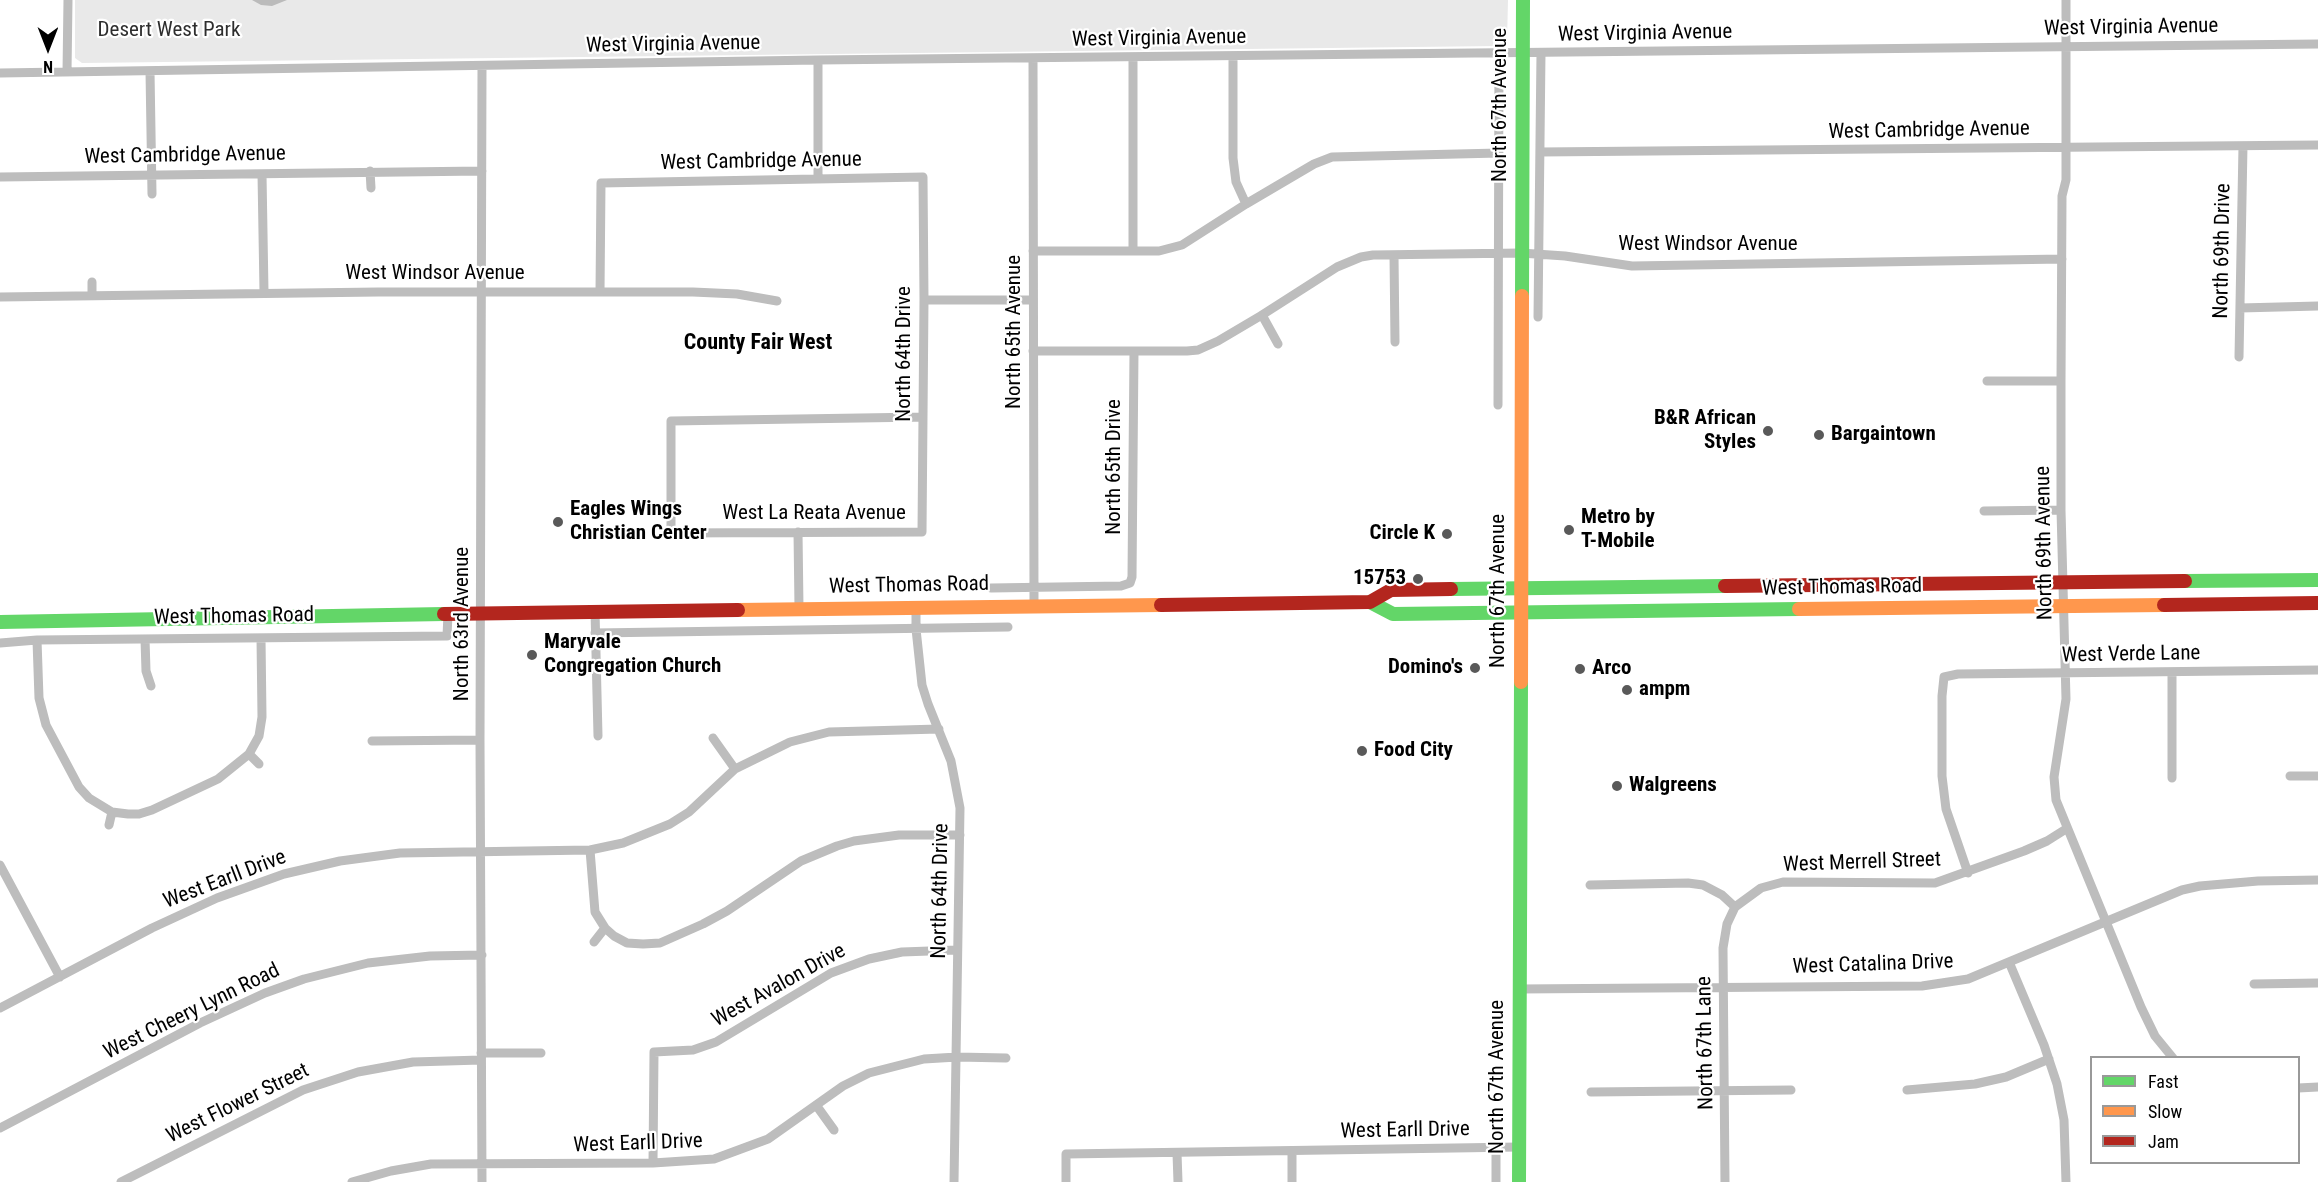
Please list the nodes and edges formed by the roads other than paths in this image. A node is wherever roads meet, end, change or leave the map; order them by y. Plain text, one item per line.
1 (68, 0) edge
2 (1523, 0) edge
3 (2066, 0) edge
4 (2318, 44) edge
5 (2067, 47) junction
6 (1499, 53) junction
7 (1522, 53) junction
8 (1541, 53) junction
9 (1233, 57) junction
10 (1133, 58) junction
11 (1033, 59) junction
12 (818, 60) junction
13 (482, 66) junction
14 (150, 71) junction
15 (67, 72) junction
16 (0, 73) edge
17 (2318, 145) edge
18 (2243, 146) junction
19 (2066, 147) junction
20 (1540, 152) junction
21 (1499, 153) junction
22 (370, 171) junction
23 (482, 171) junction
24 (262, 174) junction
25 (151, 175) junction
26 (0, 177) edge
27 (923, 177) joint
28 (818, 178) junction
29 (371, 188) dead end
30 (152, 194) dead end
31 (1246, 204) junction
32 (1033, 251) junction
33 (1133, 251) junction
34 (1498, 253) junction
35 (1521, 253) junction
36 (1539, 254) junction
37 (1394, 255) junction
38 (2061, 259) junction
39 (92, 282) dead end
40 (600, 291) junction
41 (264, 292) junction
42 (482, 292) junction
43 (92, 296) junction
44 (0, 297) edge
45 (924, 300) junction
46 (1033, 300) junction
47 (777, 301) dead end
48 (2318, 306) edge
49 (2240, 308) junction
50 (1262, 315) junction
51 (1538, 317) dead end
52 (1395, 342) dead end
53 (1278, 344) dead end
54 (1033, 351) junction
55 (1134, 351) junction
56 (2238, 357) dead end
57 (1987, 381) dead end
58 (2061, 381) junction
59 (1498, 405) dead end
60 (923, 417) junction
61 (2061, 510) junction
62 (1984, 511) dead end
63 (798, 532) junction
64 (922, 532) joint
65 (2314, 580) edge
66 (2132, 582) junction
67 (1130, 583) joint
68 (2064, 583) junction
69 (991, 588) dead end
70 (1034, 588) junction
71 (1520, 588) junction
72 (1370, 602) junction
73 (2314, 603) edge
74 (1034, 605) junction
75 (2065, 606) junction
76 (2131, 606) junction
77 (916, 607) junction
78 (799, 608) junction
79 (594, 611) junction
80 (1520, 611) junction
81 (481, 613) junction
82 (447, 614) junction
83 (0, 622) edge
84 (1008, 627) dead end
85 (916, 629) junction
86 (595, 633) junction
87 (261, 638) junction
88 (145, 639) junction
89 (37, 640) junction
90 (0, 643) edge
91 (2318, 670) edge
92 (2172, 673) junction
93 (2066, 674) junction
94 (151, 686) dead end
95 (939, 729) junction
96 (598, 736) dead end
97 (713, 738) dead end
98 (480, 740) junction
99 (372, 741) dead end
100 (249, 754) junction
101 (259, 764) dead end
102 (735, 769) junction
103 (2290, 776) dead end
104 (2318, 776) edge
105 (2172, 778) dead end
106 (112, 812) junction
107 (109, 825) dead end
108 (2066, 829) junction
109 (960, 835) junction
110 (481, 850) junction
111 (590, 850) junction
112 (0, 865) edge
113 (1968, 873) junction
114 (2318, 880) edge
115 (10, 885) junction
116 (1590, 885) dead end
117 (0, 890) edge
118 (1736, 907) junction
119 (2106, 923) junction
120 (605, 928) junction
121 (594, 942) dead end
122 (957, 950) junction
123 (482, 956) junction
124 (2009, 962) junction
125 (60, 977) junction
126 (2318, 983) edge
127 (2254, 984) dead end
128 (1724, 987) junction
129 (1519, 989) junction
130 (0, 1008) edge
131 (541, 1053) dead end
132 (2171, 1056) edge
133 (481, 1057) junction
134 (957, 1057) junction
135 (1005, 1058) dead end
136 (2049, 1059) junction
137 (2318, 1087) edge
138 (2300, 1088) edge
139 (1791, 1090) dead end
140 (1907, 1090) dead end
141 (1725, 1091) junction
142 (1591, 1092) dead end
143 (816, 1105) junction
144 (0, 1128) edge
145 (834, 1130) dead end
146 (1519, 1147) junction
147 (1496, 1148) junction
148 (1292, 1151) junction
149 (1178, 1153) junction
150 (653, 1163) junction
151 (482, 1164) junction
152 (121, 1182) edge
153 (352, 1182) edge
154 (482, 1182) edge
155 (954, 1182) edge
156 (1066, 1182) edge
157 (1178, 1182) edge
158 (1292, 1182) edge
159 (1496, 1182) edge
160 (1519, 1182) edge
161 (1725, 1182) edge
162 (2066, 1182) edge

1 - 15 street
2 - 7 main road, North 67th Avenue
3 - 5 street, North 69th Avenue
4 - 5 street, West Virginia Avenue
5 - 8 street, West Virginia Avenue
5 - 19 street, North 69th Avenue
6 - 7 street, West Virginia Avenue
6 - 9 street, West Virginia Avenue
6 - 21 street, North 67th Avenue
7 - 8 street, West Virginia Avenue
7 - 35 main road, North 67th Avenue
8 - 20 street, North 67th Avenue
9 - 10 street, West Virginia Avenue
9 - 31 street
10 - 11 street, West Virginia Avenue
10 - 33 street
11 - 12 street, West Virginia Avenue
11 - 32 street, North 65th Avenue
12 - 13 street, West Virginia Avenue
12 - 28 street
13 - 14 street, West Virginia Avenue
13 - 23 street, North 63rd Avenue
14 - 15 street, West Virginia Avenue
14 - 25 street
15 - 16 street, West Virginia Avenue
17 - 18 street, West Cambridge Avenue
18 - 19 street, West Cambridge Avenue
18 - 49 street, North 69th Drive
19 - 20 street, West Cambridge Avenue
19 - 38 street, North 69th Avenue
20 - 36 street, North 67th Avenue
21 - 31 street
21 - 34 street, North 67th Avenue
22 - 23 street, West Cambridge Avenue
22 - 24 street, West Cambridge Avenue
22 - 29 street
23 - 42 street, North 63rd Avenue
24 - 25 street, West Cambridge Avenue
24 - 41 street
25 - 26 street, West Cambridge Avenue
25 - 30 street
27 - 28 street, West Cambridge Avenue
27 - 45 street, North 64th Drive
28 - 40 street, West Cambridge Avenue
31 - 33 street
32 - 33 street
32 - 46 street, North 65th Avenue
34 - 35 street, West Windsor Avenue
34 - 37 street, West Windsor Avenue
34 - 59 street, North 67th Avenue
35 - 36 street, West Windsor Avenue
35 - 71 main road, North 67th Avenue
36 - 38 street, West Windsor Avenue
36 - 51 street, North 67th Avenue
37 - 50 street, West Windsor Avenue
37 - 52 street
38 - 58 street, North 69th Avenue
39 - 43 street
40 - 42 street, West Windsor Avenue
40 - 47 street, West Windsor Avenue
41 - 42 street, West Windsor Avenue
41 - 43 street, West Windsor Avenue
42 - 81 street, North 63rd Avenue
43 - 44 street, West Windsor Avenue
45 - 46 street
45 - 60 street, North 64th Drive
46 - 54 street, North 65th Avenue
48 - 49 street
49 - 56 street, North 69th Drive
50 - 53 street
50 - 55 street, West Windsor Avenue
54 - 55 street, West Windsor Avenue
54 - 70 street, North 65th Avenue
55 - 67 street, North 65th Drive
57 - 58 street
58 - 61 street, North 69th Avenue
60 - 63 street, West La Reata Avenue
60 - 64 street, North 64th Drive
61 - 62 street
61 - 68 street, North 69th Avenue
63 - 64 street, West La Reata Avenue
63 - 78 street
65 - 66 main road, West Thomas Road
65 - 73 main road
66 - 68 main road, West Thomas Road
66 - 76 main road
67 - 70 street, West Thomas Road
68 - 71 main road, West Thomas Road
68 - 75 street, North 69th Avenue
69 - 70 street, West Thomas Road
70 - 74 street, North 65th Avenue
71 - 72 main road, West Thomas Road
71 - 80 main road, North 67th Avenue
72 - 74 main road, West Thomas Road
72 - 80 main road, West Thomas Road
73 - 76 main road, West Thomas Road
74 - 77 main road, West Thomas Road
75 - 76 main road, West Thomas Road
75 - 80 main road, West Thomas Road
75 - 93 street, North 69th Avenue
77 - 78 main road, West Thomas Road
77 - 85 street, North 64th Drive
78 - 79 main road, West Thomas Road
79 - 81 main road, West Thomas Road
79 - 86 street
80 - 129 main road, North 67th Avenue
81 - 82 main road, West Thomas Road
81 - 98 street, North 63rd Avenue
82 - 83 main road, West Thomas Road
82 - 87 street, West Thomas Road
84 - 85 street, West Thomas Road
85 - 86 street, West Thomas Road
85 - 95 street, North 64th Drive
86 - 96 street
87 - 88 street, West Thomas Road
87 - 100 street
88 - 89 street, West Thomas Road
88 - 94 street
89 - 90 street, West Thomas Road
89 - 106 street
91 - 92 street, West Verde Lane
92 - 93 street, West Verde Lane
92 - 105 street
93 - 108 street, North 69th Avenue
93 - 113 street, West Verde Lane
95 - 102 street
95 - 109 street, North 64th Drive
97 - 102 street
98 - 99 street
98 - 110 street, North 63rd Avenue
100 - 101 street
100 - 106 street
102 - 111 street
103 - 104 street
106 - 107 street
108 - 113 street, West Merrell Street
108 - 119 street, North 69th Avenue
109 - 120 street
109 - 122 street, North 64th Drive
110 - 111 street
110 - 123 street, North 63rd Avenue
110 - 125 street, West Earll Drive
111 - 120 street
112 - 115 street
113 - 118 street, West Merrell Street
114 - 119 street, West Catalina Drive
115 - 117 street
115 - 125 street
116 - 118 street
118 - 128 street, North 67th Lane
119 - 124 street, West Catalina Drive
119 - 132 street, North 69th Avenue
120 - 121 street
122 - 134 street, North 64th Drive
122 - 150 street, West Avalon Drive
123 - 133 street, North 63rd Avenue
123 - 144 street, West Cheery Lynn Road
124 - 128 street, West Catalina Drive
124 - 136 street
125 - 130 street, West Earll Drive
126 - 127 street
128 - 129 street, West Catalina Drive
128 - 141 street, North 67th Lane
129 - 146 main road, North 67th Avenue
131 - 133 street
133 - 151 street, North 63rd Avenue
133 - 152 street, West Flower Street
134 - 135 street, West Earll Drive
134 - 143 street, West Earll Drive
134 - 155 street, North 64th Drive
136 - 140 street
136 - 162 street
137 - 138 street
139 - 141 street
141 - 142 street
141 - 161 street, North 67th Lane
143 - 145 street
143 - 150 street, West Earll Drive
146 - 147 street, West Earll Drive
146 - 160 main road, North 67th Avenue
147 - 148 street, West Earll Drive
147 - 159 street, North 67th Avenue
148 - 149 street, West Earll Drive
148 - 158 street
149 - 156 street, West Earll Drive
149 - 157 street
150 - 151 street, West Earll Drive
151 - 153 street, West Earll Drive
151 - 154 street, North 63rd Avenue

